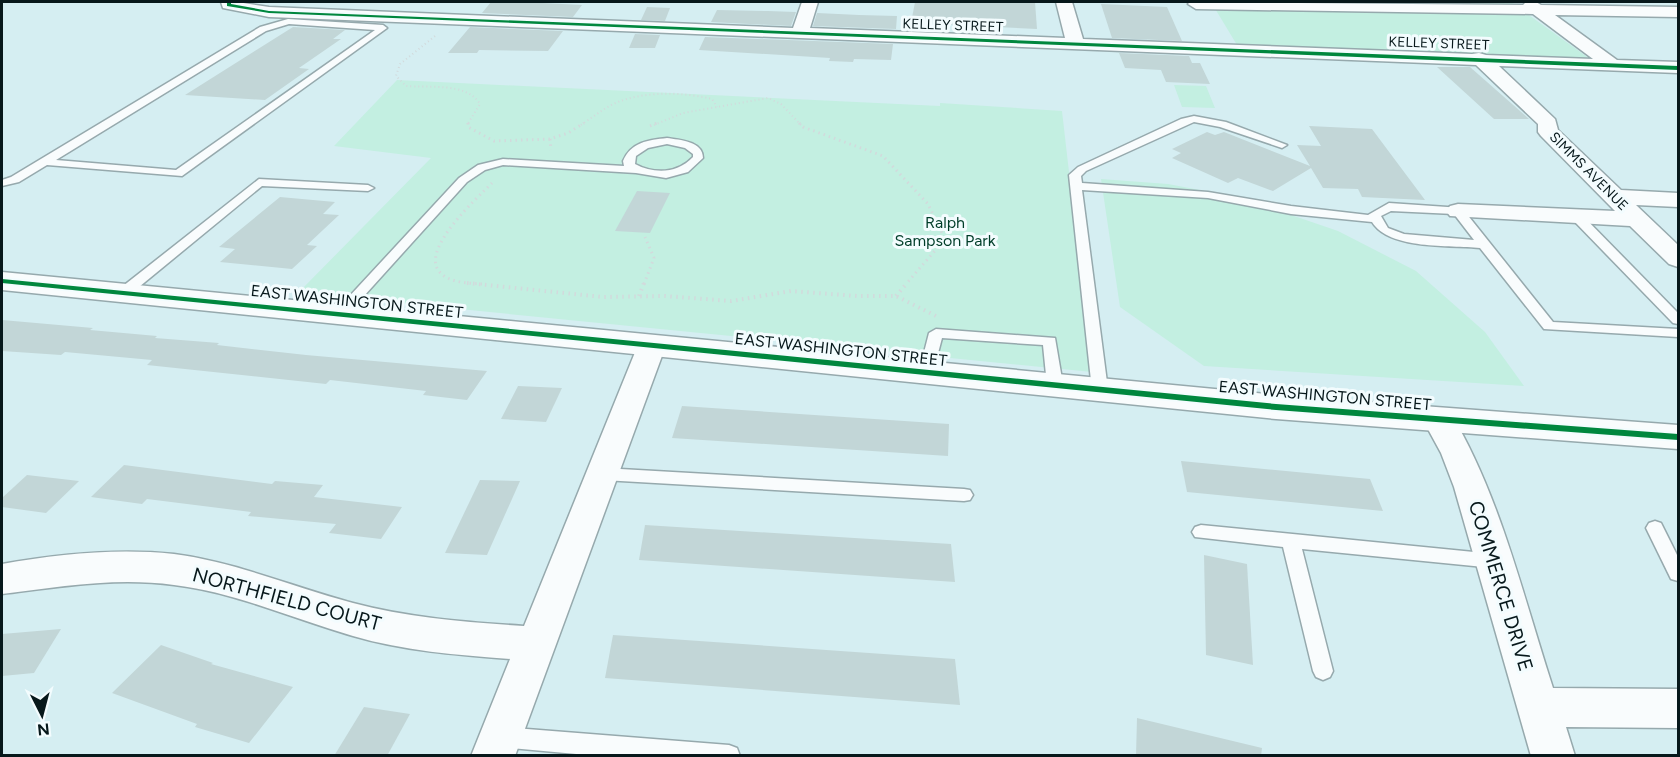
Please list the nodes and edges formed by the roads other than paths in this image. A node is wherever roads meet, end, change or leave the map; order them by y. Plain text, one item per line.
1 (228, 2) edge
2 (810, 2) edge
3 (1064, 2) edge
4 (1195, 3) edge
5 (1530, 5) edge
6 (1678, 12) edge
7 (800, 32) junction
8 (1075, 43) junction
9 (1218, 48) junction
10 (1479, 58) junction
11 (1612, 65) junction
12 (1678, 68) edge
13 (1282, 145) dead end
14 (45, 162) junction
15 (637, 170) junction
16 (2, 183) edge
17 (1076, 186) junction
18 (368, 188) dead end
19 (1614, 196) junction
20 (1678, 200) edge
21 (1458, 211) junction
22 (1577, 216) junction
23 (1376, 219) junction
24 (1637, 219) junction
25 (1483, 244) junction
26 (1678, 258) edge
27 (2, 281) edge
28 (123, 293) junction
29 (340, 314) junction
30 (1678, 320) edge
31 (1678, 333) edge
32 (652, 345) junction
33 (926, 372) junction
34 (1055, 385) junction
35 (1100, 390) junction
36 (1439, 420) junction
37 (1678, 437) edge
38 (603, 474) junction
39 (964, 495) dead end
40 (1655, 528) dead end
41 (1201, 532) dead end
42 (1291, 541) junction
43 (1494, 561) junction
44 (1678, 574) edge
45 (2, 579) edge
46 (537, 644) junction
47 (1323, 671) dead end
48 (1538, 707) junction
49 (1678, 709) edge
50 (497, 746) edge
51 (729, 756) edge
52 (1552, 756) edge

1 - 7 street, KELLEY STREET
2 - 7 street
3 - 8 street
4 - 5 street
4 - 9 street
5 - 6 street
5 - 11 street
7 - 8 street, KELLEY STREET
8 - 9 street, KELLEY STREET
9 - 10 street, KELLEY STREET
10 - 11 street, KELLEY STREET
10 - 19 street, SIMMS AVENUE
11 - 12 street, KELLEY STREET
13 - 17 lane
14 - 14 lane
14 - 16 lane
15 - 15 lane
15 - 29 lane
17 - 23 lane
17 - 35 lane
18 - 28 lane
19 - 20 street
19 - 24 street, SIMMS AVENUE
21 - 22 street
21 - 23 lane
21 - 25 lane
22 - 24 street
22 - 30 lane
23 - 25 lane
24 - 26 street, SIMMS AVENUE
25 - 31 lane
27 - 28 street, EAST WASHINGTON STREET
28 - 29 street, EAST WASHINGTON STREET
29 - 32 street, EAST WASHINGTON STREET
32 - 33 street, EAST WASHINGTON STREET
32 - 38 street
33 - 34 street, EAST WASHINGTON STREET
33 - 34 lane
34 - 35 street, EAST WASHINGTON STREET
35 - 36 street, EAST WASHINGTON STREET
36 - 37 street, EAST WASHINGTON STREET
36 - 43 street, COMMERCE DRIVE
38 - 39 lane
38 - 46 street
40 - 44 lane
41 - 42 lane
42 - 43 lane
42 - 47 lane
43 - 48 street, COMMERCE DRIVE
45 - 46 street, NORTHFIELD COURT
46 - 50 street
48 - 49 street
48 - 52 street, COMMERCE DRIVE
50 - 51 lane

